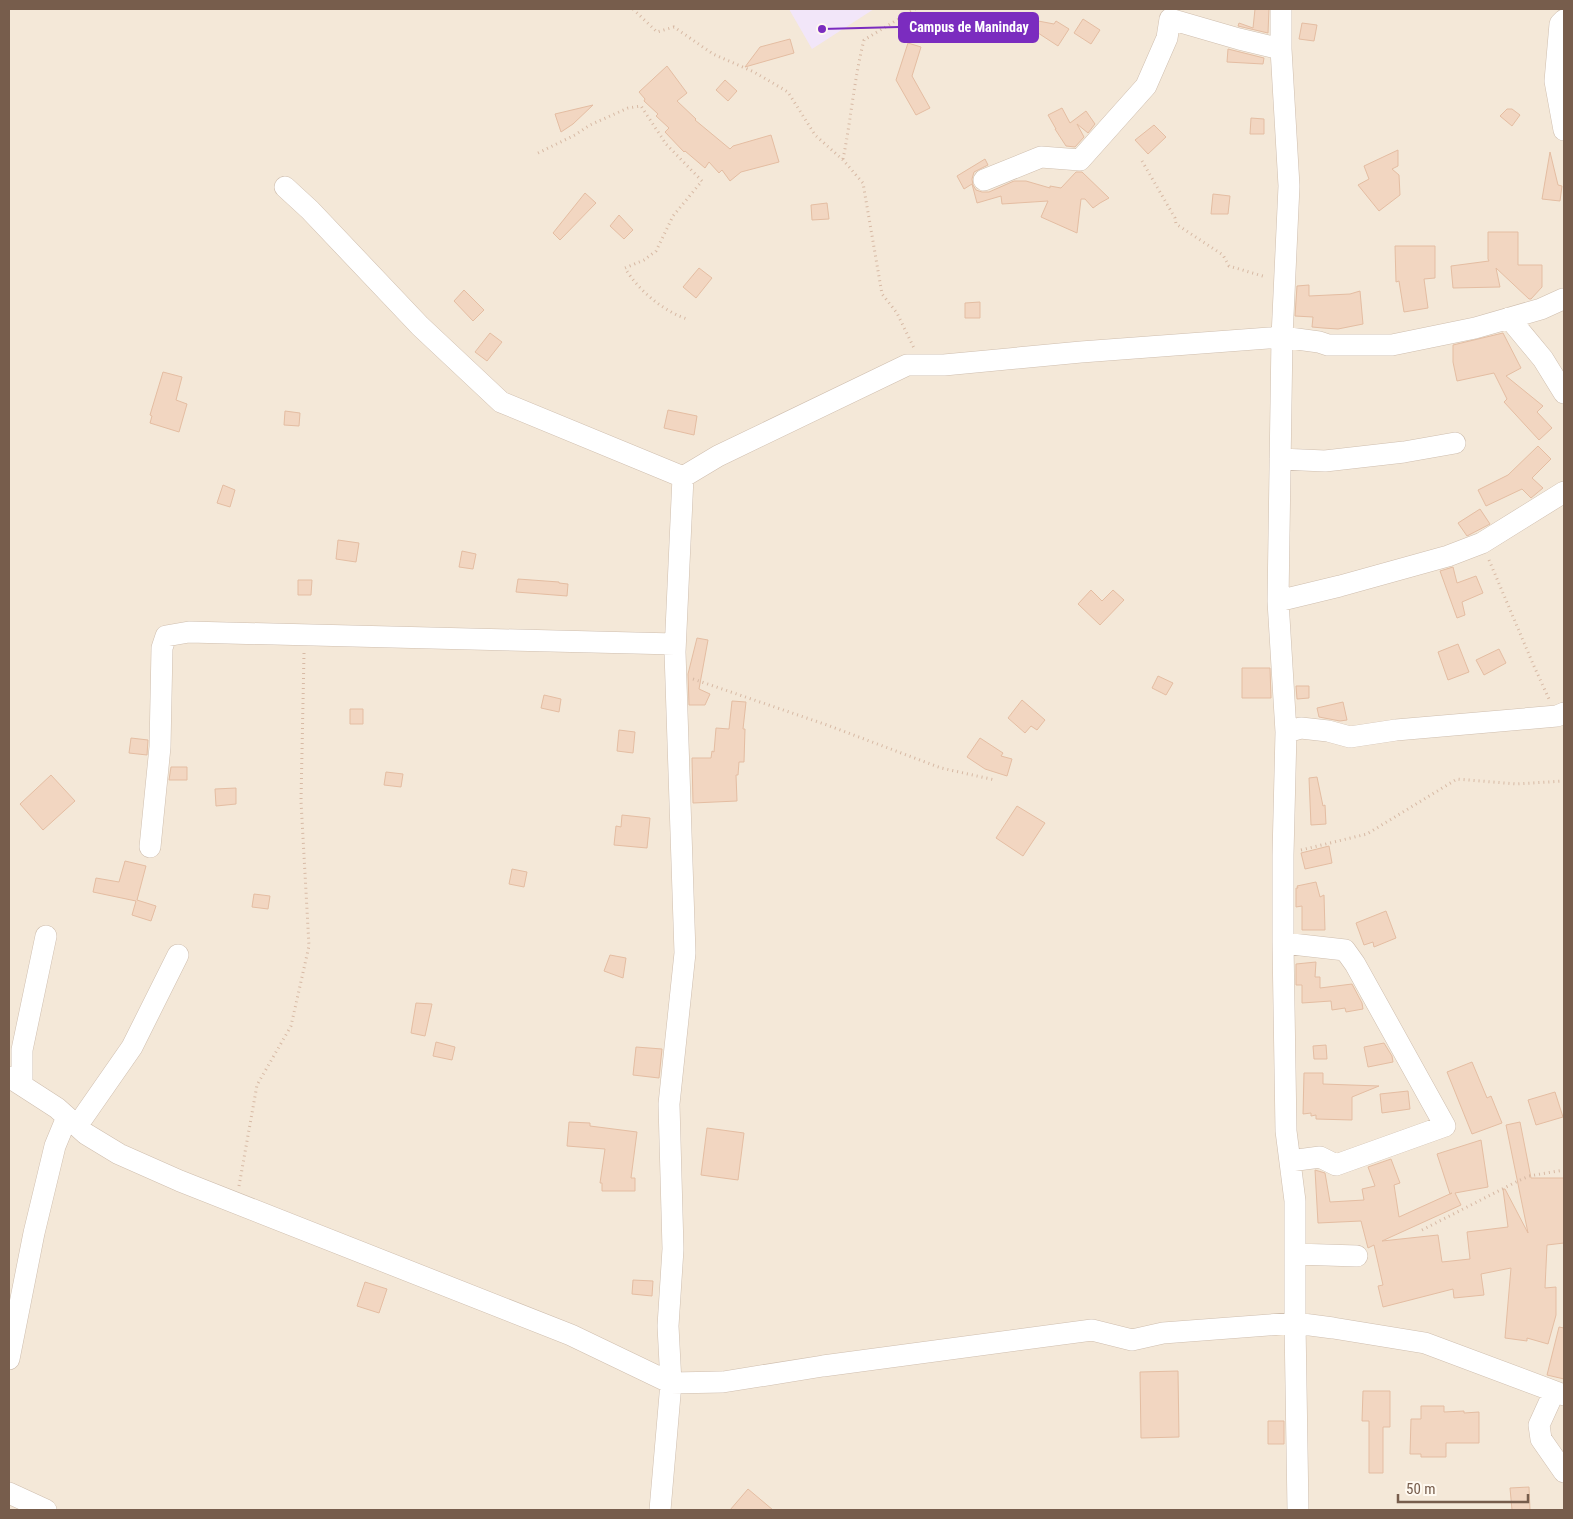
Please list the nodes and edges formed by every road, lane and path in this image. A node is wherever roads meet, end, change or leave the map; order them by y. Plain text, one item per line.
1 (633, 9) edge
2 (915, 9) edge
3 (1281, 9) edge
4 (1564, 20) edge
5 (1280, 49) junction
6 (1564, 130) edge
7 (538, 153) dead end
8 (843, 160) junction
9 (1142, 161) dead end
10 (984, 180) dead end
11 (284, 187) dead end
12 (1284, 282) junction
13 (1564, 297) edge
14 (687, 318) dead end
15 (1509, 318) junction
16 (1282, 337) junction
17 (923, 365) junction
18 (1564, 393) edge
19 (1455, 443) dead end
20 (1280, 458) junction
21 (682, 477) junction
22 (1564, 492) edge
23 (1482, 543) junction
24 (1278, 601) junction
25 (305, 634) junction
26 (676, 644) junction
27 (676, 674) junction
28 (1561, 715) edge
29 (1286, 732) junction
30 (995, 780) dead end
31 (1564, 781) edge
32 (150, 847) dead end
33 (1283, 855) junction
34 (46, 936) dead end
35 (1283, 943) junction
36 (178, 955) dead end
37 (16, 1081) edge
38 (72, 1122) junction
39 (1290, 1161) junction
40 (1564, 1170) edge
41 (236, 1203) junction
42 (1422, 1230) dead end
43 (1295, 1254) junction
44 (1357, 1256) dead end
45 (1295, 1323) junction
46 (9, 1359) edge
47 (671, 1383) junction
48 (1559, 1394) edge
49 (1564, 1472) edge
50 (9, 1493) edge
51 (46, 1510) edge
52 (660, 1510) edge
53 (1298, 1510) edge

1 - 8 path
2 - 8 path
3 - 5 street
4 - 6 street
5 - 10 street
5 - 12 street
7 - 14 path
8 - 17 path
9 - 12 path
11 - 21 street
12 - 16 street
13 - 15 street
15 - 16 street
15 - 18 street
16 - 17 street
16 - 20 street
17 - 21 street
19 - 20 street
20 - 24 street
21 - 26 street
22 - 23 street
23 - 24 street
23 - 28 path
24 - 29 street
25 - 26 street
25 - 32 street
25 - 41 path
26 - 27 street
27 - 30 path
27 - 47 street
28 - 29 street
29 - 33 street
31 - 33 path
33 - 35 street
34 - 37 street
35 - 39 street
35 - 39 street
36 - 38 street
37 - 38 street
38 - 41 street
38 - 46 street
39 - 43 street
40 - 42 path
41 - 47 street
43 - 44 street
43 - 45 street
45 - 47 street
45 - 48 street
45 - 53 street
47 - 52 street
48 - 49 street
50 - 51 street

